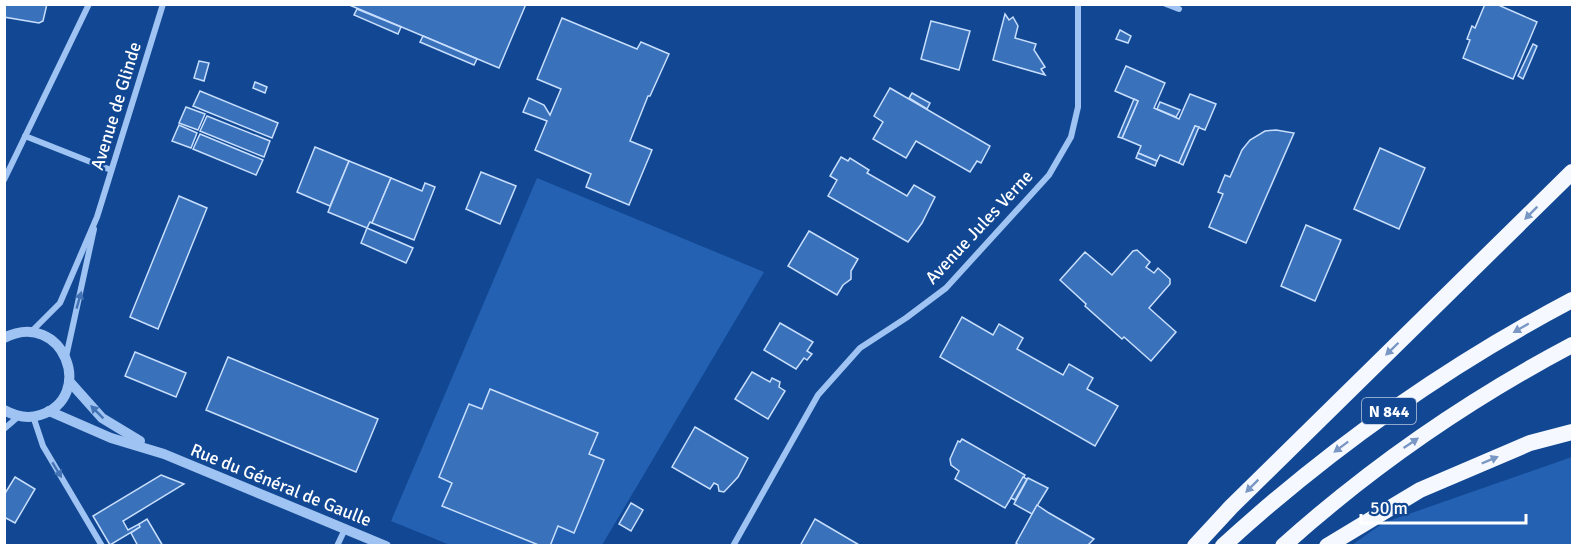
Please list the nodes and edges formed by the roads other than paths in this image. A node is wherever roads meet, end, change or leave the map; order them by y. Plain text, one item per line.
1 (89, 4) edge
2 (163, 4) edge
3 (1078, 4) edge
4 (1166, 4) edge
5 (1179, 9) dead end
6 (25, 136) junction
7 (111, 170) junction
8 (1572, 172) edge
9 (4, 180) edge
10 (97, 217) junction
11 (1572, 300) edge
12 (31, 332) junction
13 (4, 338) edge
14 (1572, 345) edge
15 (66, 357) junction
16 (69, 381) junction
17 (4, 410) edge
18 (49, 411) junction
19 (19, 416) junction
20 (33, 416) junction
21 (4, 429) edge
22 (1572, 432) edge
23 (164, 454) junction
24 (345, 529) junction
25 (102, 546) edge
26 (337, 546) edge
27 (386, 546) edge
28 (733, 546) edge
29 (1195, 546) edge
30 (1223, 546) edge
31 (1283, 546) edge
32 (1327, 546) edge

1 - 6 street
2 - 7 street, Avenue de Glinde
3 - 28 street, Avenue Jules Verne
4 - 5 street
6 - 7 street
6 - 9 street
7 - 10 street, Avenue de Glinde
8 -> 29 highway
10 - 12 street, Avenue de Glinde
15 -> 10 street, Avenue de Glinde
11 -> 30 highway, N 844
12 - 13 street
12 - 15 street
31 -> 14 highway, N 844
15 - 16 street
16 - 18 street
23 -> 16 street, Rue du Général de Gaulle
17 - 19 street
18 - 20 street
18 - 23 street, Rue du Général de Gaulle
19 - 20 street
19 - 21 street
20 -> 25 street
32 -> 22 highway
23 - 24 street, Rue du Général de Gaulle
24 - 26 street
24 - 27 street, Rue du Général de Gaulle

